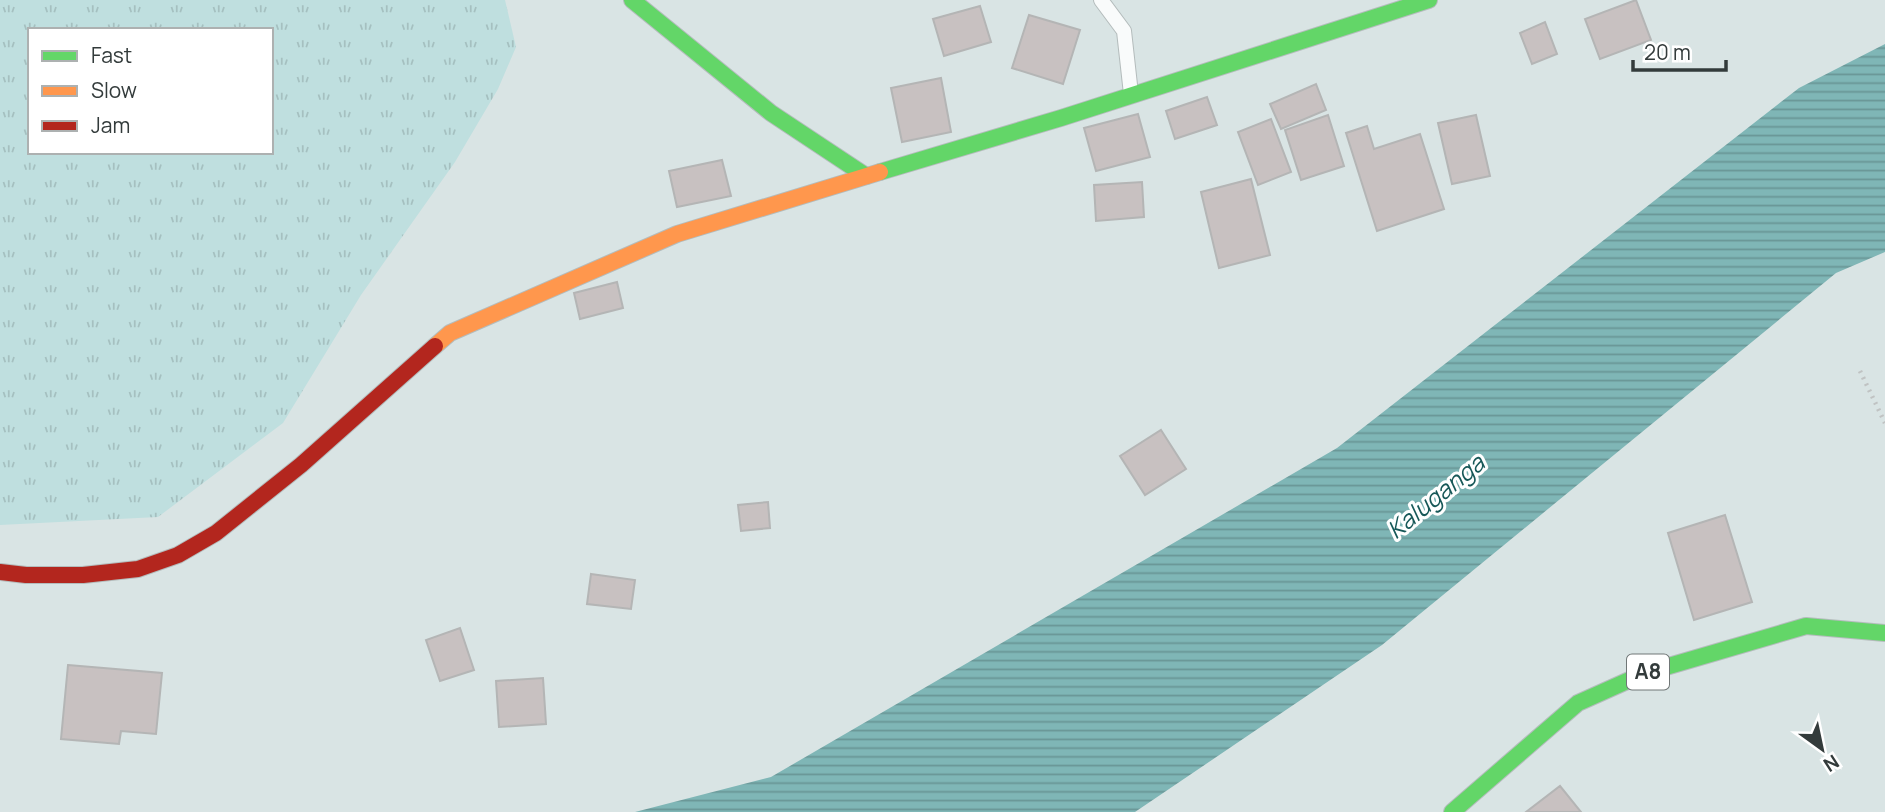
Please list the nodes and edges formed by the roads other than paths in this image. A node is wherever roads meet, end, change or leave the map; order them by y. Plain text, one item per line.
1 (632, 0) edge
2 (1101, 0) edge
3 (1429, 0) edge
4 (1131, 96) junction
5 (866, 176) junction
6 (0, 572) edge
7 (1885, 634) edge
8 (1452, 812) edge

1 - 5 main road
2 - 4 lane
3 - 4 main road
4 - 5 main road
5 - 6 main road
7 - 8 main road, A8

